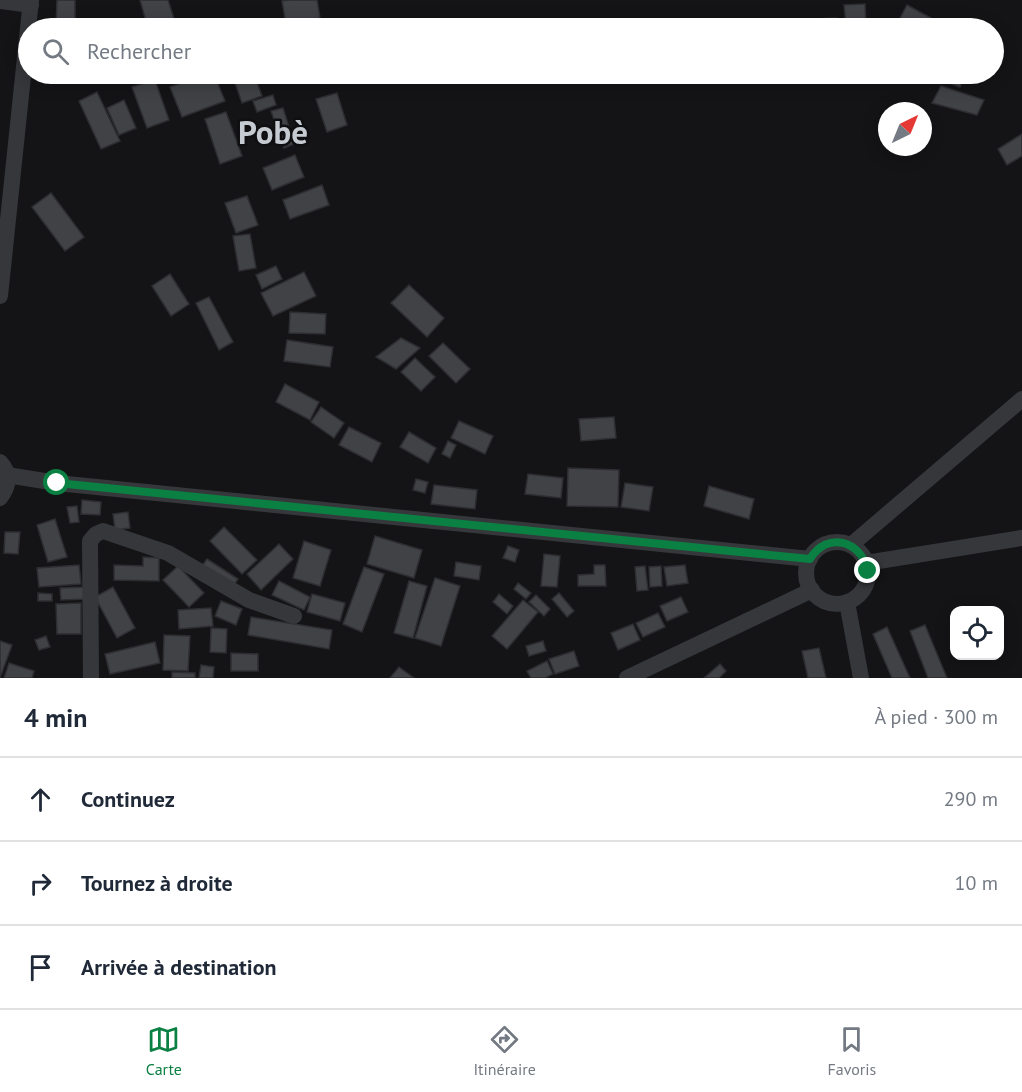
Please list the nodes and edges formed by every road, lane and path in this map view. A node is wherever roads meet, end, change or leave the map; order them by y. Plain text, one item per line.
1 (0, 1) edge
2 (31, 2) edge
3 (29, 18) edge
4 (22, 84) edge
5 (0, 296) edge
6 (1022, 399) edge
7 (4, 469) edge
8 (0, 498) edge
9 (1022, 538) edge
10 (851, 545) junction
11 (810, 559) junction
12 (866, 563) junction
13 (812, 590) junction
14 (847, 602) junction
15 (294, 616) dead end
16 (91, 678) edge
17 (627, 678) edge
18 (861, 678) edge

1 - 2 street
2 - 3 street
4 - 5 street
6 - 10 street
7 - 8 street
7 - 11 street
9 - 12 street
10 - 11 street
10 - 12 street
11 - 13 street
12 - 14 street
13 - 14 street
13 - 17 street
14 - 18 street
15 - 16 street

